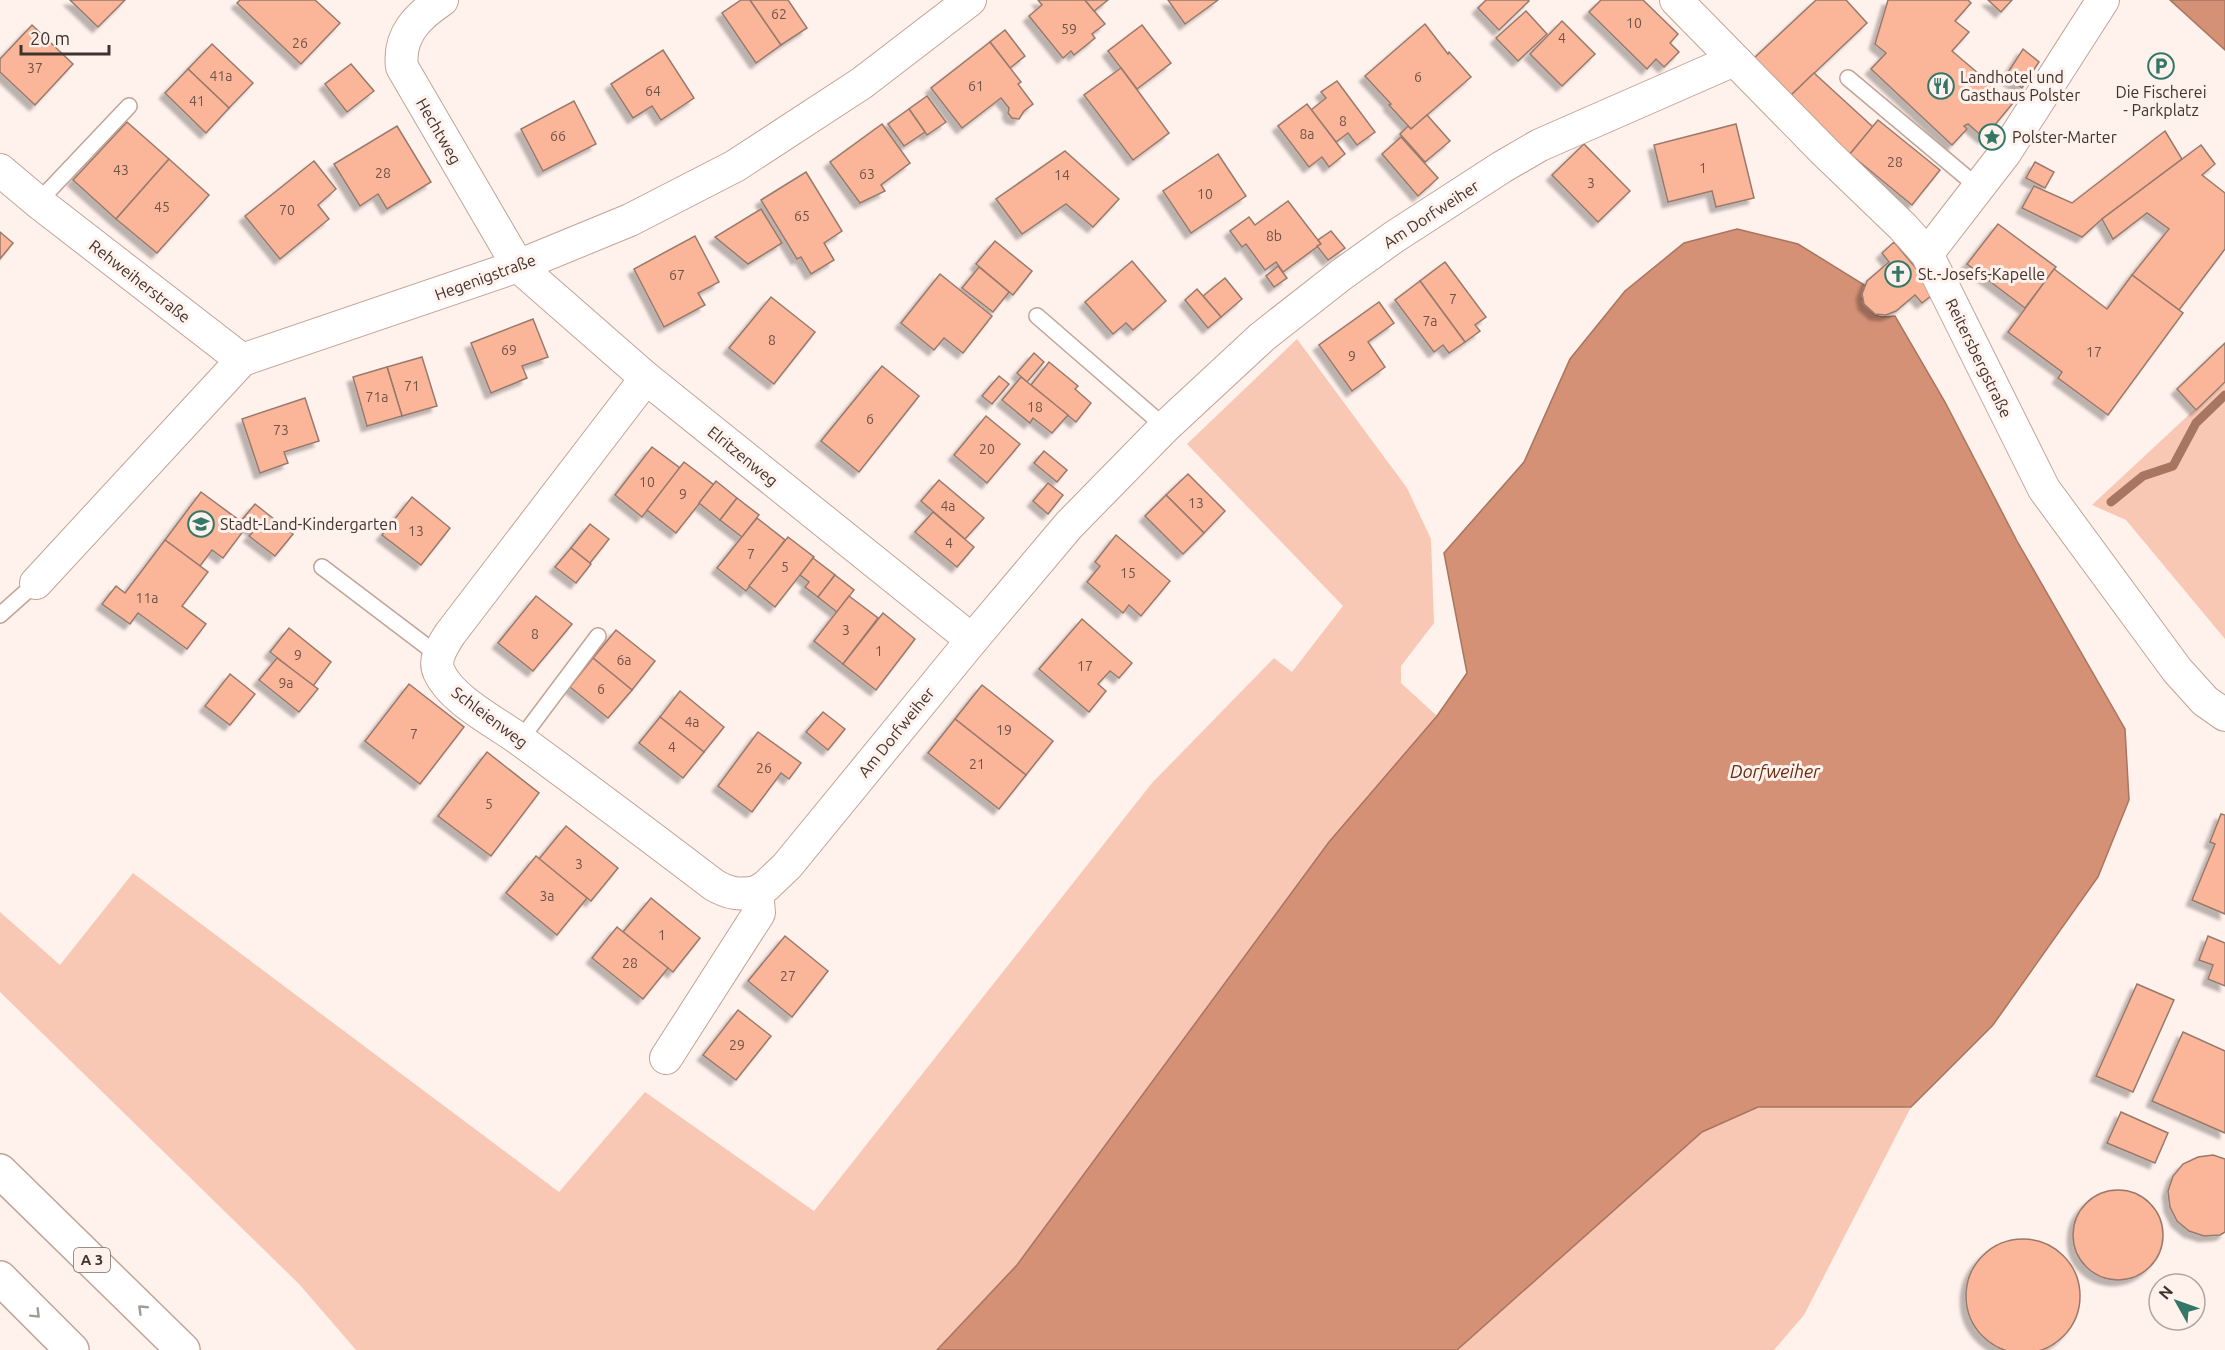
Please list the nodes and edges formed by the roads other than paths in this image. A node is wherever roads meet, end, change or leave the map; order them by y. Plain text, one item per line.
1 (442, 0) edge
2 (970, 0) edge
3 (1676, 0) edge
4 (2103, 0) edge
5 (1734, 60) junction
6 (1848, 78) dead end
7 (129, 106) dead end
8 (0, 170) edge
9 (1978, 187) junction
10 (38, 202) junction
11 (1927, 255) junction
12 (518, 266) junction
13 (1037, 316) dead end
14 (242, 360) junction
15 (646, 378) junction
16 (1165, 427) junction
17 (322, 567) dead end
18 (36, 583) joint
19 (0, 615) edge
20 (598, 636) dead end
21 (972, 640) junction
22 (438, 655) junction
23 (2225, 715) edge
24 (520, 740) junction
25 (757, 892) junction
26 (666, 1058) dead end
27 (0, 1171) edge
28 (0, 1278) edge
29 (72, 1350) edge
30 (183, 1350) edge

1 - 12 street, Hechtweg
2 - 12 street, Hegenigstraße
3 - 5 street, Reitersbergstraße
4 - 9 street
5 - 11 street, Reitersbergstraße
5 - 16 street, Am Dorfweiher
6 - 9 lane
7 - 10 lane
8 - 10 street, Rehweiherstraße
9 - 11 street
10 - 14 street, Rehweiherstraße
11 - 23 street, Reitersbergstraße
12 - 14 street, Hegenigstraße
12 - 15 street, Elritzenweg
13 - 16 lane
14 - 18 street, Hegenigstraße
15 - 21 street, Elritzenweg
15 - 22 street
16 - 21 street, Am Dorfweiher
17 - 22 lane
18 - 19 lane
20 - 24 lane
21 - 25 street, Am Dorfweiher
22 - 24 street, Schleienweg
24 - 25 street, Schleienweg
25 - 26 street
30 -> 27 highway, A 3
28 -> 29 highway

